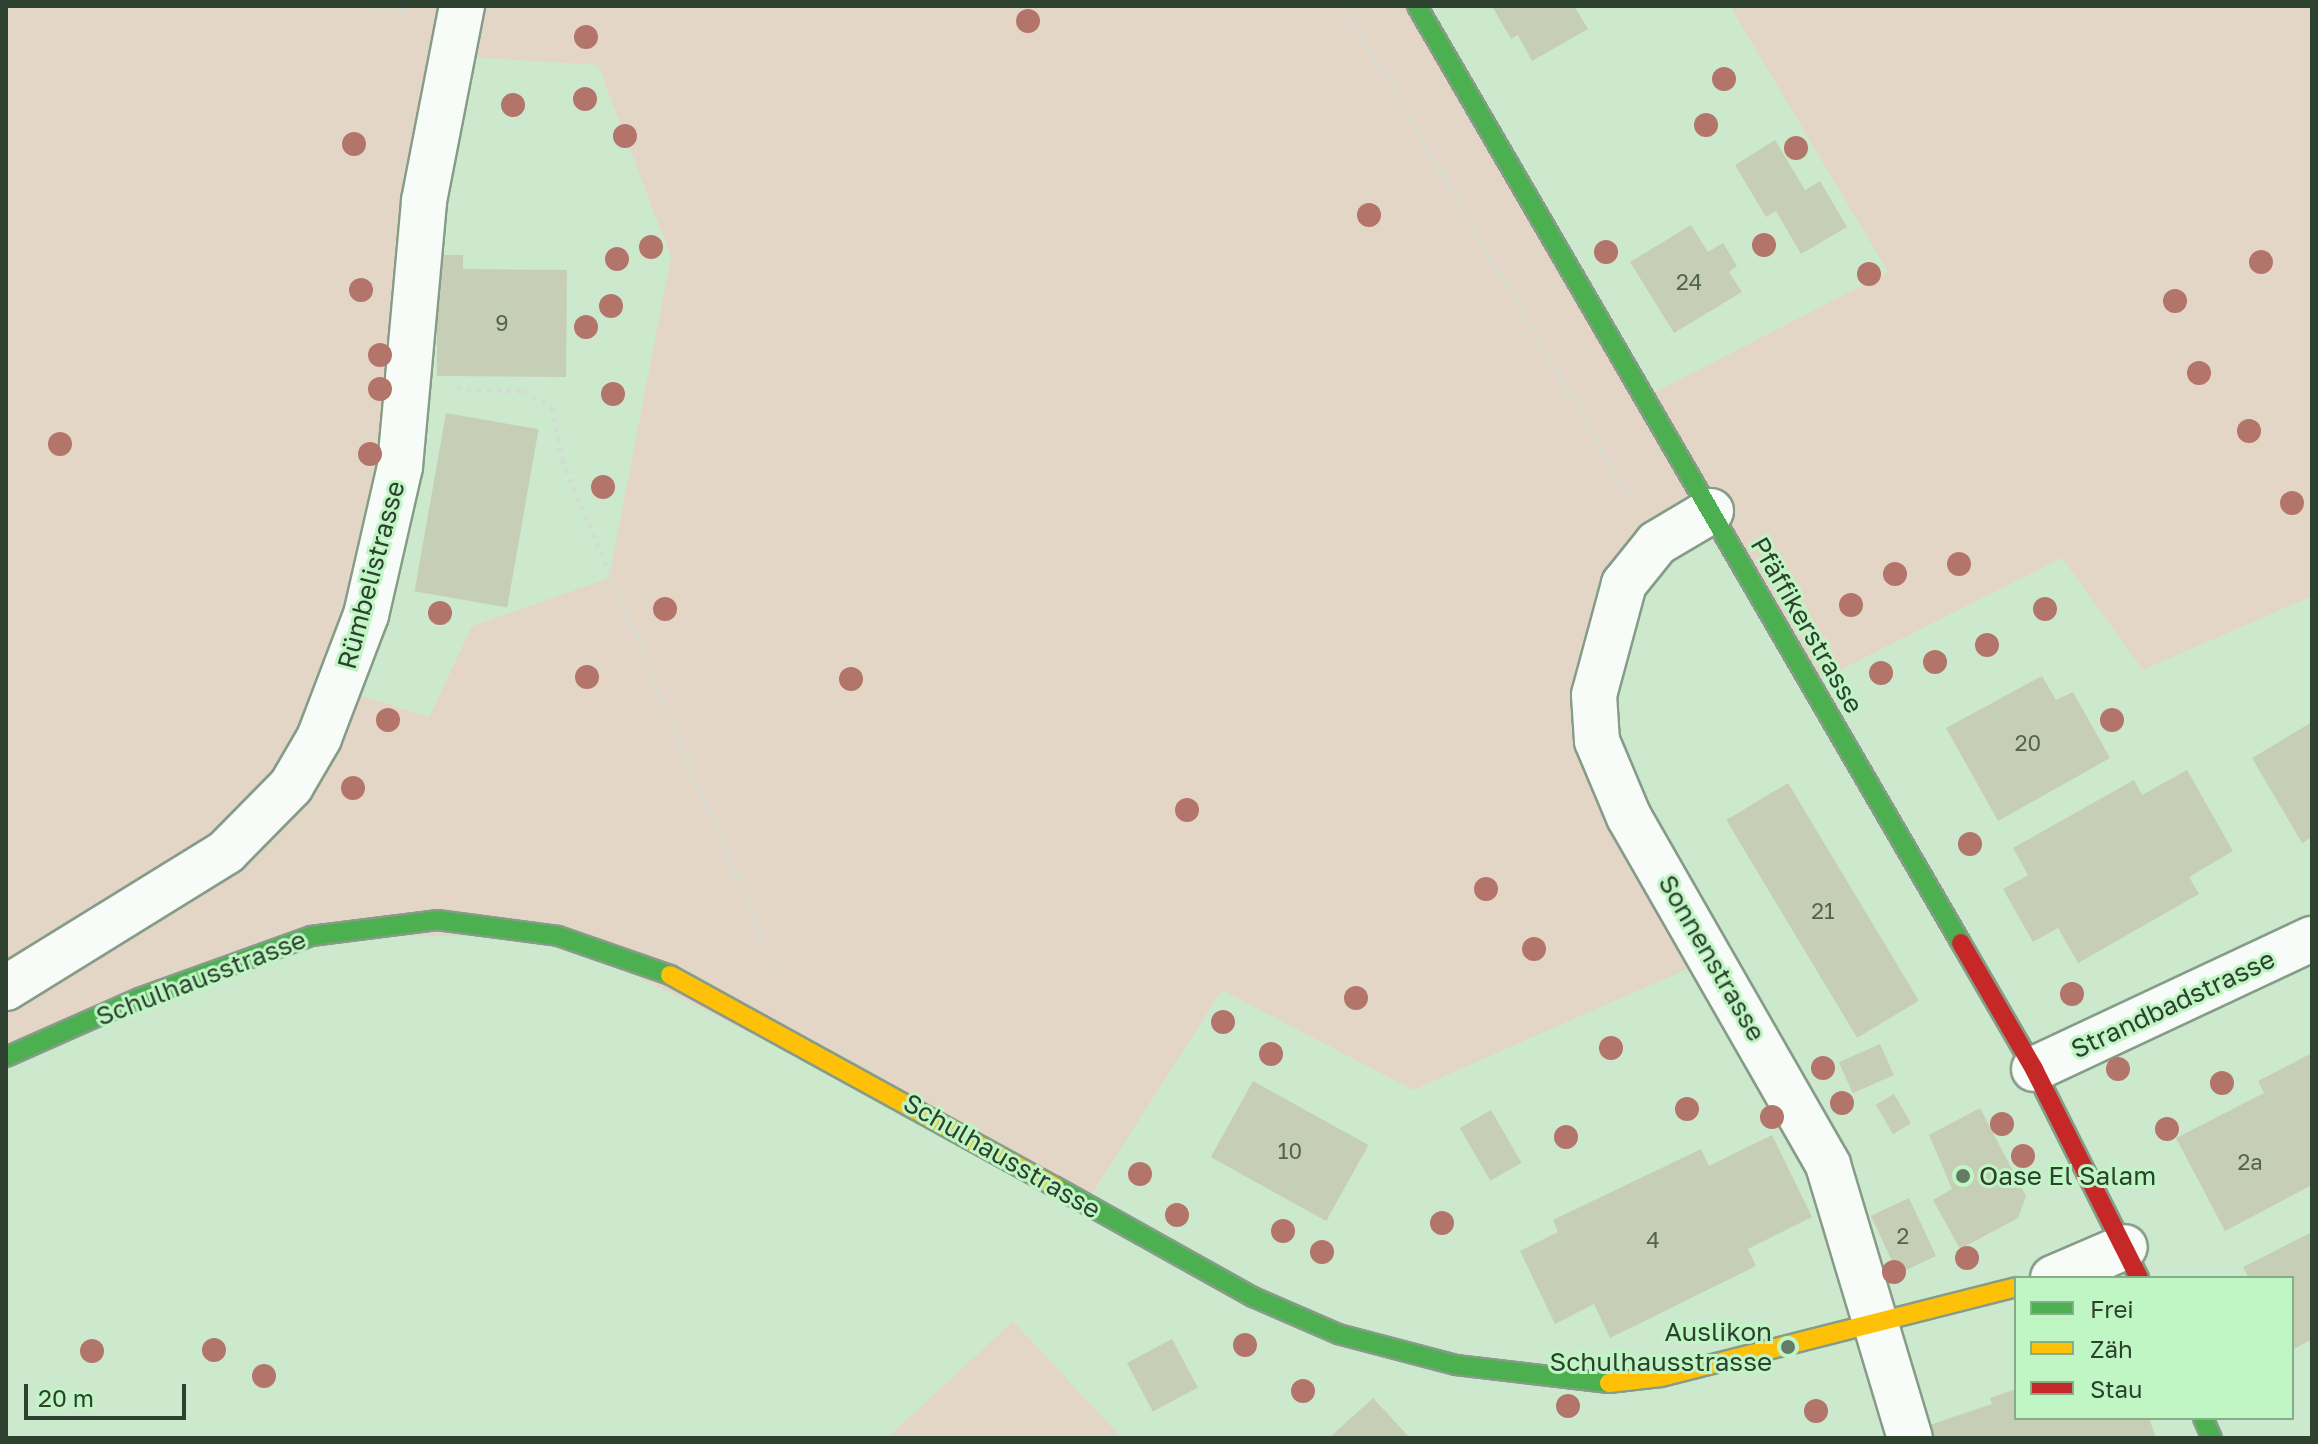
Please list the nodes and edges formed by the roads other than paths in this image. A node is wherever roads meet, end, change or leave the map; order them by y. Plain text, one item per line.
1 (462, 6) edge
2 (1417, 6) edge
3 (1711, 511) junction
4 (2312, 939) edge
5 (6, 988) edge
6 (6, 1057) edge
7 (2034, 1069) junction
8 (2132, 1262) edge
9 (2063, 1276) edge
10 (2014, 1288) edge
11 (1875, 1323) junction
12 (1910, 1438) edge

1 - 5 street, Rümbelistrasse
2 - 3 street, Pfäffikerstrasse
3 - 7 street, Pfäffikerstrasse
3 - 11 street, Sonnenstrasse
4 - 7 street, Strandbadstrasse
6 - 11 street, Schulhausstrasse
7 - 8 street, Pfäffikerstrasse
8 - 9 street
10 - 11 street, Schulhausstrasse
11 - 12 street, Sonnenstrasse

